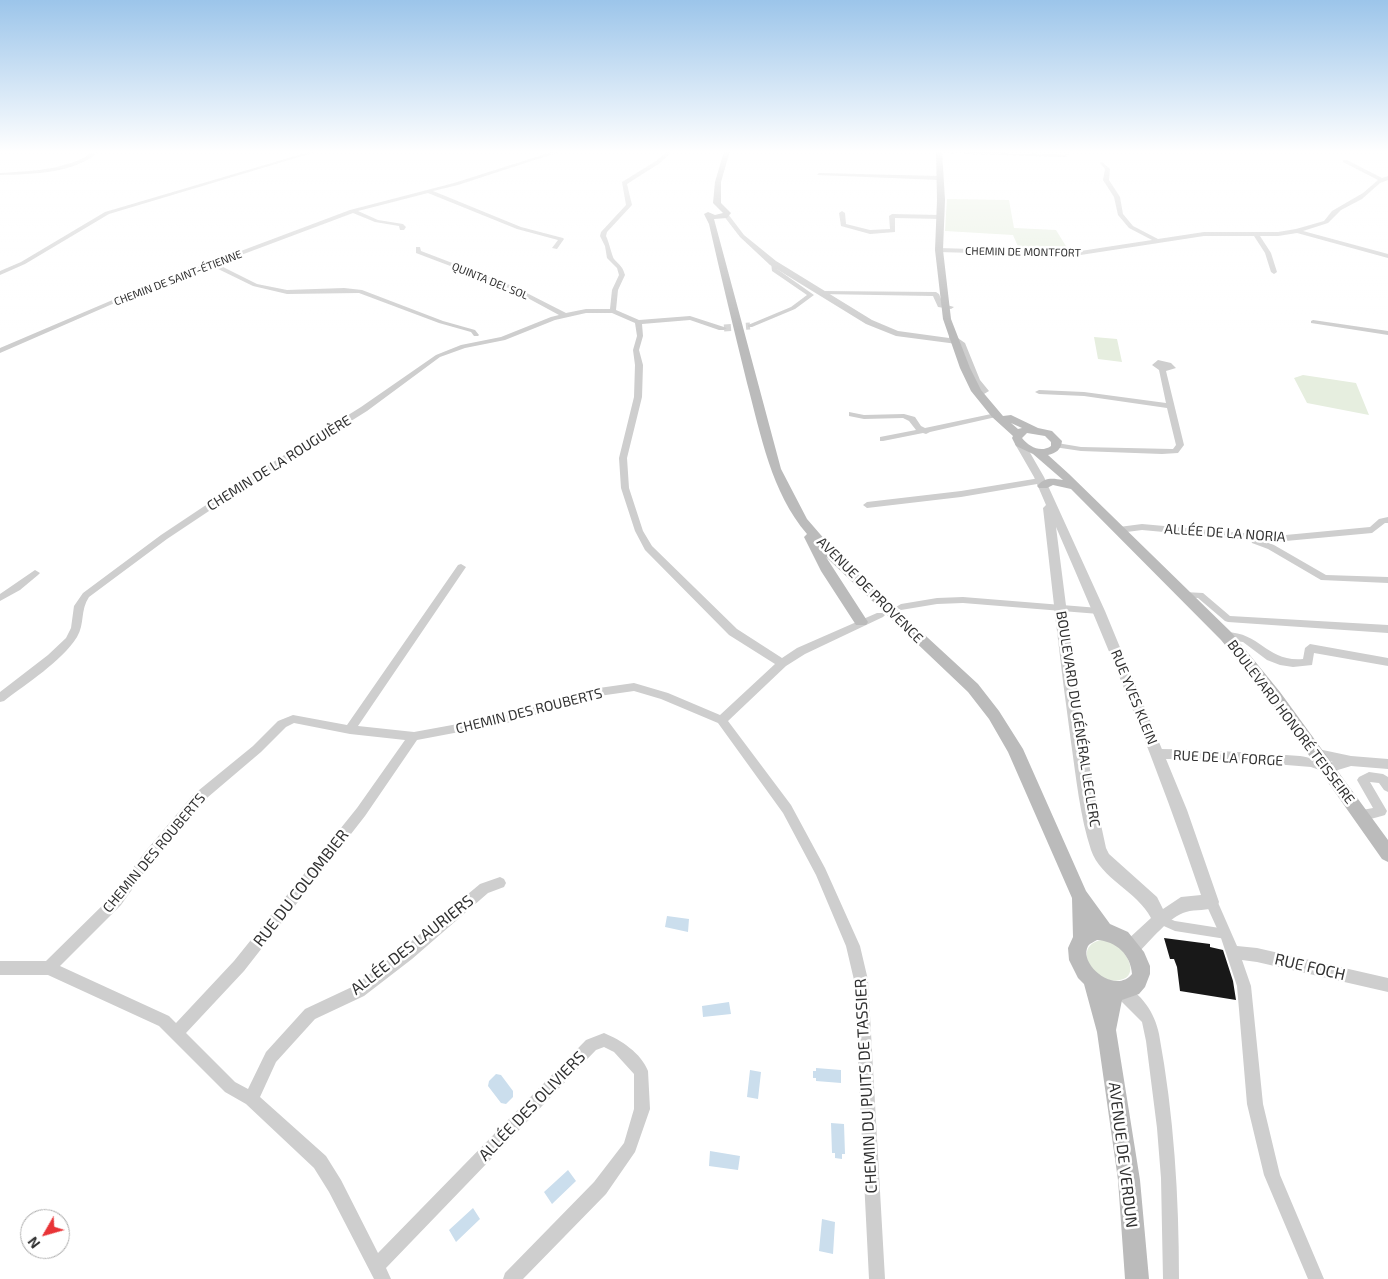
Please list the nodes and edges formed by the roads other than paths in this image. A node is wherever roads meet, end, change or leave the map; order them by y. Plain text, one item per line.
1 (115, 211) edge
2 (356, 211) edge
3 (476, 211) edge
4 (624, 211) edge
5 (718, 211) edge
6 (941, 211) edge
7 (1119, 211) edge
8 (1337, 211) edge
9 (352, 212) junction
10 (842, 213) dead end
11 (718, 214) junction
12 (941, 217) junction
13 (843, 224) junction
14 (402, 229) dead end
15 (1297, 231) junction
16 (842, 232) dead end
17 (1256, 234) junction
18 (1159, 242) junction
19 (418, 248) dead end
20 (555, 248) dead end
21 (939, 250) junction
22 (1388, 256) edge
23 (774, 263) junction
24 (213, 264) junction
25 (0, 272) edge
26 (1274, 272) dead end
27 (822, 293) junction
28 (948, 307) junction
29 (613, 311) junction
30 (565, 315) junction
31 (956, 318) junction
32 (638, 322) junction
33 (1313, 322) dead end
34 (750, 326) tunnel mouth
35 (724, 328) tunnel mouth
36 (1388, 333) edge
37 (478, 338) junction
38 (956, 339) junction
39 (0, 351) edge
40 (1162, 369) dead end
41 (984, 391) junction
42 (1039, 392) dead end
43 (1172, 406) junction
44 (852, 414) dead end
45 (996, 415) junction
46 (1033, 429) junction
47 (926, 432) junction
48 (883, 440) dead end
49 (1019, 440) junction
50 (1054, 448) junction
51 (1037, 452) junction
52 (1030, 462) junction
53 (1058, 469) junction
54 (1043, 487) junction
55 (1077, 488) junction
56 (867, 505) dead end
57 (1388, 520) edge
58 (802, 521) junction
59 (1119, 530) junction
60 (1058, 535) junction
61 (1244, 538) junction
62 (461, 567) dead end
63 (35, 573) dead end
64 (1388, 580) edge
65 (1184, 595) junction
66 (0, 598) edge
67 (901, 607) dead end
68 (1060, 608) junction
69 (1099, 611) junction
70 (880, 615) dead end
71 (861, 622) junction
72 (1388, 629) edge
73 (1226, 636) junction
74 (1388, 662) edge
75 (782, 663) junction
76 (0, 698) edge
77 (722, 720) junction
78 (350, 730) junction
79 (414, 736) junction
80 (1158, 754) junction
81 (1318, 754) junction
82 (1351, 761) junction
83 (1388, 764) edge
84 (1328, 768) junction
85 (1388, 787) edge
86 (1361, 816) junction
87 (1388, 854) edge
88 (500, 883) dead end
89 (1080, 897) junction
90 (1211, 902) junction
91 (1160, 920) junction
92 (1104, 931) junction
93 (1226, 934) junction
94 (1082, 937) junction
95 (1132, 947) junction
96 (1232, 952) junction
97 (0, 968) edge
98 (49, 968) junction
99 (1092, 980) junction
100 (1388, 985) edge
101 (1118, 991) junction
102 (177, 1032) junction
103 (1107, 1032) junction
104 (251, 1099) junction
105 (379, 1273) edge
106 (511, 1279) edge
107 (877, 1279) edge
108 (1136, 1279) edge
109 (1171, 1279) edge
110 (1316, 1279) edge

1 - 25 street
2 - 9 street, CHEMIN DE SAINT-ÉTIENNE
3 - 20 street
4 - 29 street
5 - 11 main road
6 - 12 main road
7 - 18 street
8 - 15 street, CHEMIN DE MONTFORT
9 - 14 street
9 - 24 street, CHEMIN DE SAINT-ÉTIENNE
10 - 13 street
11 - 23 street
11 - 58 main road, AVENUE DE PROVENCE
12 - 13 street
12 - 21 main road
13 - 16 street
15 - 17 street, CHEMIN DE MONTFORT
15 - 22 street
17 - 18 street, CHEMIN DE MONTFORT
17 - 26 street
18 - 21 street, CHEMIN DE MONTFORT
19 - 30 street, QUINTA DEL SOL
21 - 28 main road
23 - 27 street
23 - 34 street
24 - 37 street
24 - 39 street, CHEMIN DE SAINT-ÉTIENNE
27 - 28 street
27 - 38 street
28 - 31 main road
28 - 38 main road
29 - 30 street, CHEMIN DE LA ROUGUIÈRE
29 - 32 street
30 - 37 street, CHEMIN DE LA ROUGUIÈRE
31 - 38 main road
31 - 41 main road
32 - 35 street
32 - 75 street
33 - 36 street
37 - 76 street, CHEMIN DE LA ROUGUIÈRE
38 - 41 street
38 - 45 main road
40 - 43 street
41 - 46 main road
42 - 43 street
43 - 50 street
44 - 47 street
45 - 47 street
45 - 49 main road
46 - 49 main road
46 - 50 main road
47 - 48 street
49 - 51 main road, BOULEVARD HONORÉ TEISSEIRE
49 - 52 street
50 - 51 main road
50 - 53 main road, BOULEVARD HONORÉ TEISSEIRE
51 - 52 street
51 - 53 main road, BOULEVARD HONORÉ TEISSEIRE
52 - 54 street
53 - 55 main road, BOULEVARD HONORÉ TEISSEIRE
54 - 55 main road
54 - 56 street
54 - 60 street, BOULEVARD DU GÉNÉRAL LECLERC
55 - 59 main road, BOULEVARD HONORÉ TEISSEIRE
57 - 61 street, ALLÉE DE LA NORIA
58 - 71 main road
58 - 89 main road, AVENUE DE PROVENCE
59 - 61 street, ALLÉE DE LA NORIA
59 - 65 main road, BOULEVARD HONORÉ TEISSEIRE
60 - 68 street, BOULEVARD DU GÉNÉRAL LECLERC
60 - 69 street, RUE YVES KLEIN
61 - 64 street
62 - 78 street
63 - 66 street
65 - 72 street
65 - 73 main road, BOULEVARD HONORÉ TEISSEIRE
67 - 68 street
68 - 69 street
68 - 91 street, BOULEVARD DU GÉNÉRAL LECLERC
69 - 80 street, RUE YVES KLEIN
70 - 71 street
71 - 75 street
73 - 74 street
73 - 81 main road, BOULEVARD HONORÉ TEISSEIRE
75 - 77 street
77 - 79 street, CHEMIN DES ROUBERTS
77 - 107 street, CHEMIN DU PUITS DE TASSIER
78 - 79 street, CHEMIN DES ROUBERTS
78 - 98 street, CHEMIN DES ROUBERTS
79 - 102 street, RUE DU COLOMBIER
80 - 84 street, RUE DE LA FORGE
80 - 90 street, RUE YVES KLEIN
81 - 82 street
81 - 84 main road, BOULEVARD HONORÉ TEISSEIRE
82 - 83 street
82 - 84 street
84 - 86 main road, BOULEVARD HONORÉ TEISSEIRE
85 - 86 street
86 - 87 main road, BOULEVARD HONORÉ TEISSEIRE
88 - 104 street, ALLÉE DES LAURIERS
89 - 92 main road, AVENUE DE PROVENCE
89 - 94 main road, AVENUE DE PROVENCE
90 - 91 street
90 - 93 street
91 - 93 street
91 - 95 street
92 - 94 main road
92 - 95 main road
93 - 96 street
94 - 99 main road
95 - 101 main road
96 - 100 street, RUE FOCH
96 - 110 street
97 - 98 street
98 - 102 street
99 - 101 main road
99 - 103 main road, AVENUE DE VERDUN
101 - 103 main road, AVENUE DE VERDUN
101 - 109 street
102 - 104 street
103 - 108 main road, AVENUE DE VERDUN
104 - 105 street
105 - 106 street, ALLÉE DES OLIVIERS

